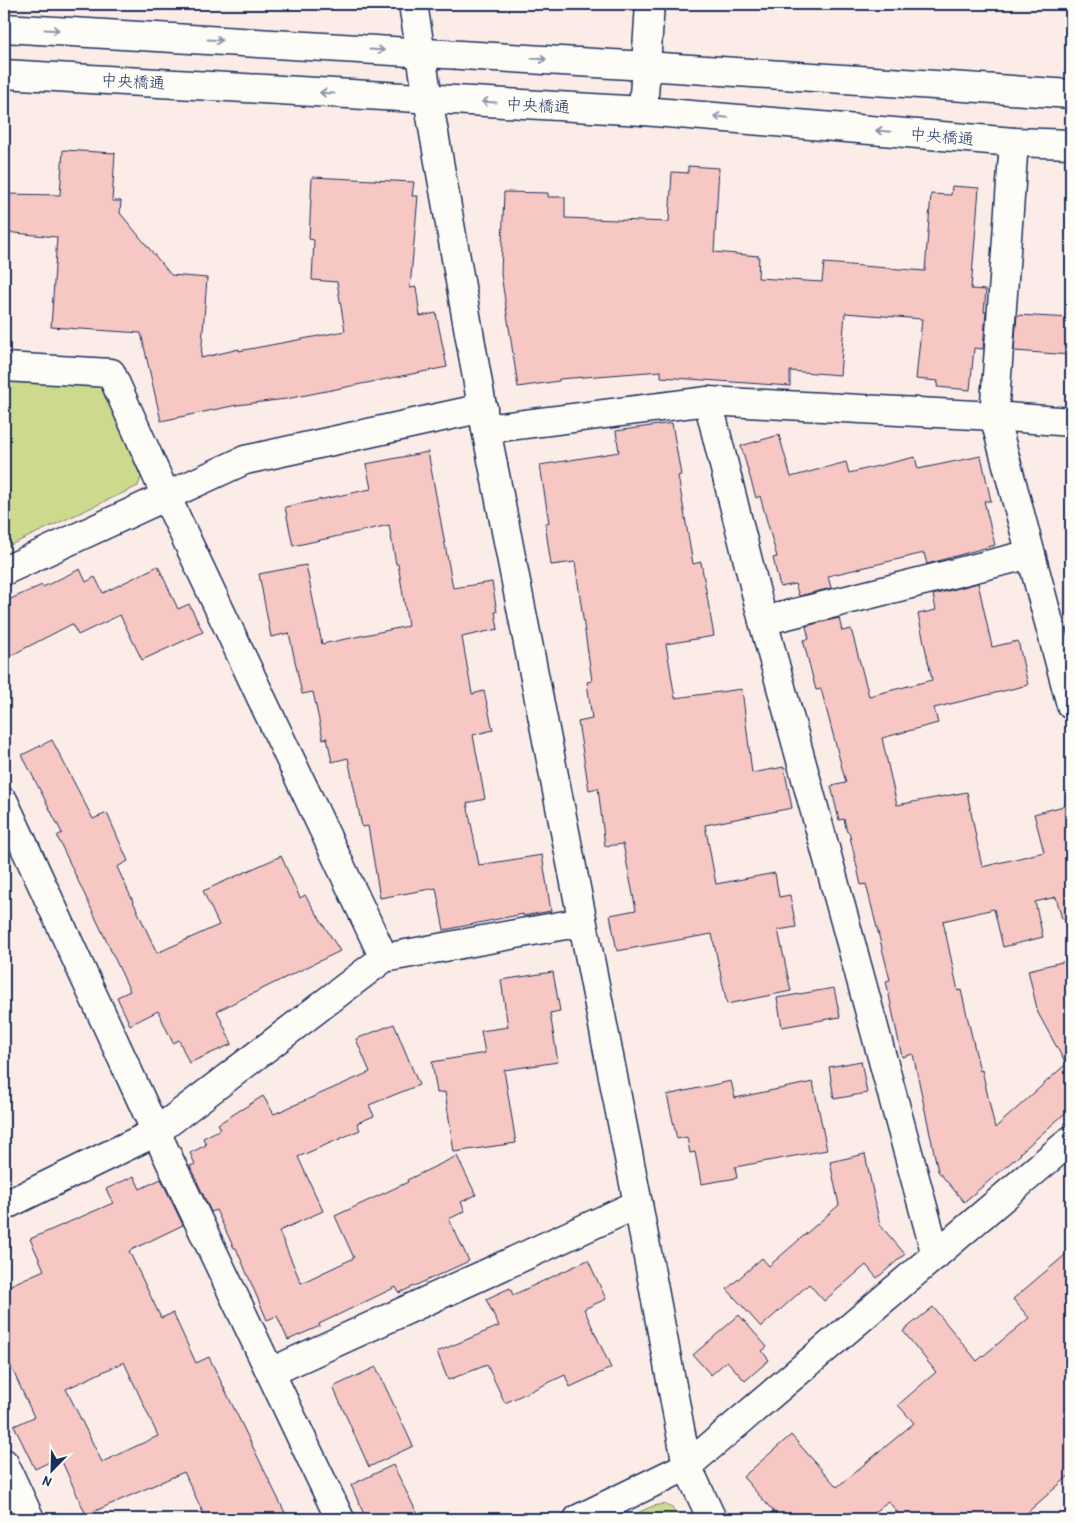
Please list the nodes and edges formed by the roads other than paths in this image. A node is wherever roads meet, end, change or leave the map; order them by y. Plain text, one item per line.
1 (413, 4) edge
2 (650, 4) edge
3 (4, 28) edge
4 (421, 52) junction
5 (646, 66) junction
6 (4, 74) edge
7 (1071, 94) edge
8 (428, 99) junction
9 (643, 111) junction
10 (1014, 142) junction
11 (1071, 144) edge
12 (4, 367) edge
13 (708, 401) junction
14 (994, 416) junction
15 (485, 419) junction
16 (1071, 422) edge
17 (166, 496) junction
18 (1031, 554) junction
19 (4, 571) edge
20 (763, 621) junction
21 (1071, 706) edge
22 (4, 802) edge
23 (582, 922) junction
24 (384, 958) junction
25 (156, 1132) junction
26 (1071, 1140) edge
27 (638, 1204) junction
28 (4, 1206) edge
29 (936, 1255) junction
30 (271, 1372) junction
31 (4, 1463) edge
32 (687, 1466) junction
33 (30, 1519) edge
34 (340, 1519) edge
35 (578, 1519) edge
36 (712, 1519) edge

1 - 4 street
2 - 5 street
3 -> 4 street
4 -> 5 street
4 - 8 street
5 - 7 street
5 - 9 street
8 -> 6 street, 中央橋通
9 -> 8 street, 中央橋通
8 - 15 street
10 -> 9 street, 中央橋通
10 - 11 street, 中央橋通
10 - 14 street
12 - 17 street
13 - 14 street
13 - 15 street
13 - 20 street
14 - 16 street
14 - 18 street
15 - 17 street
15 - 23 street
17 - 19 street
17 - 24 street
18 - 20 street
18 - 21 street
20 - 29 street
22 - 25 street
23 - 24 street
23 - 27 street
24 - 25 street
25 - 28 street
25 - 30 street
26 - 29 street
27 - 30 street
27 - 32 street
29 - 32 street
30 - 34 street
31 - 33 street
32 - 35 street
32 - 36 street

